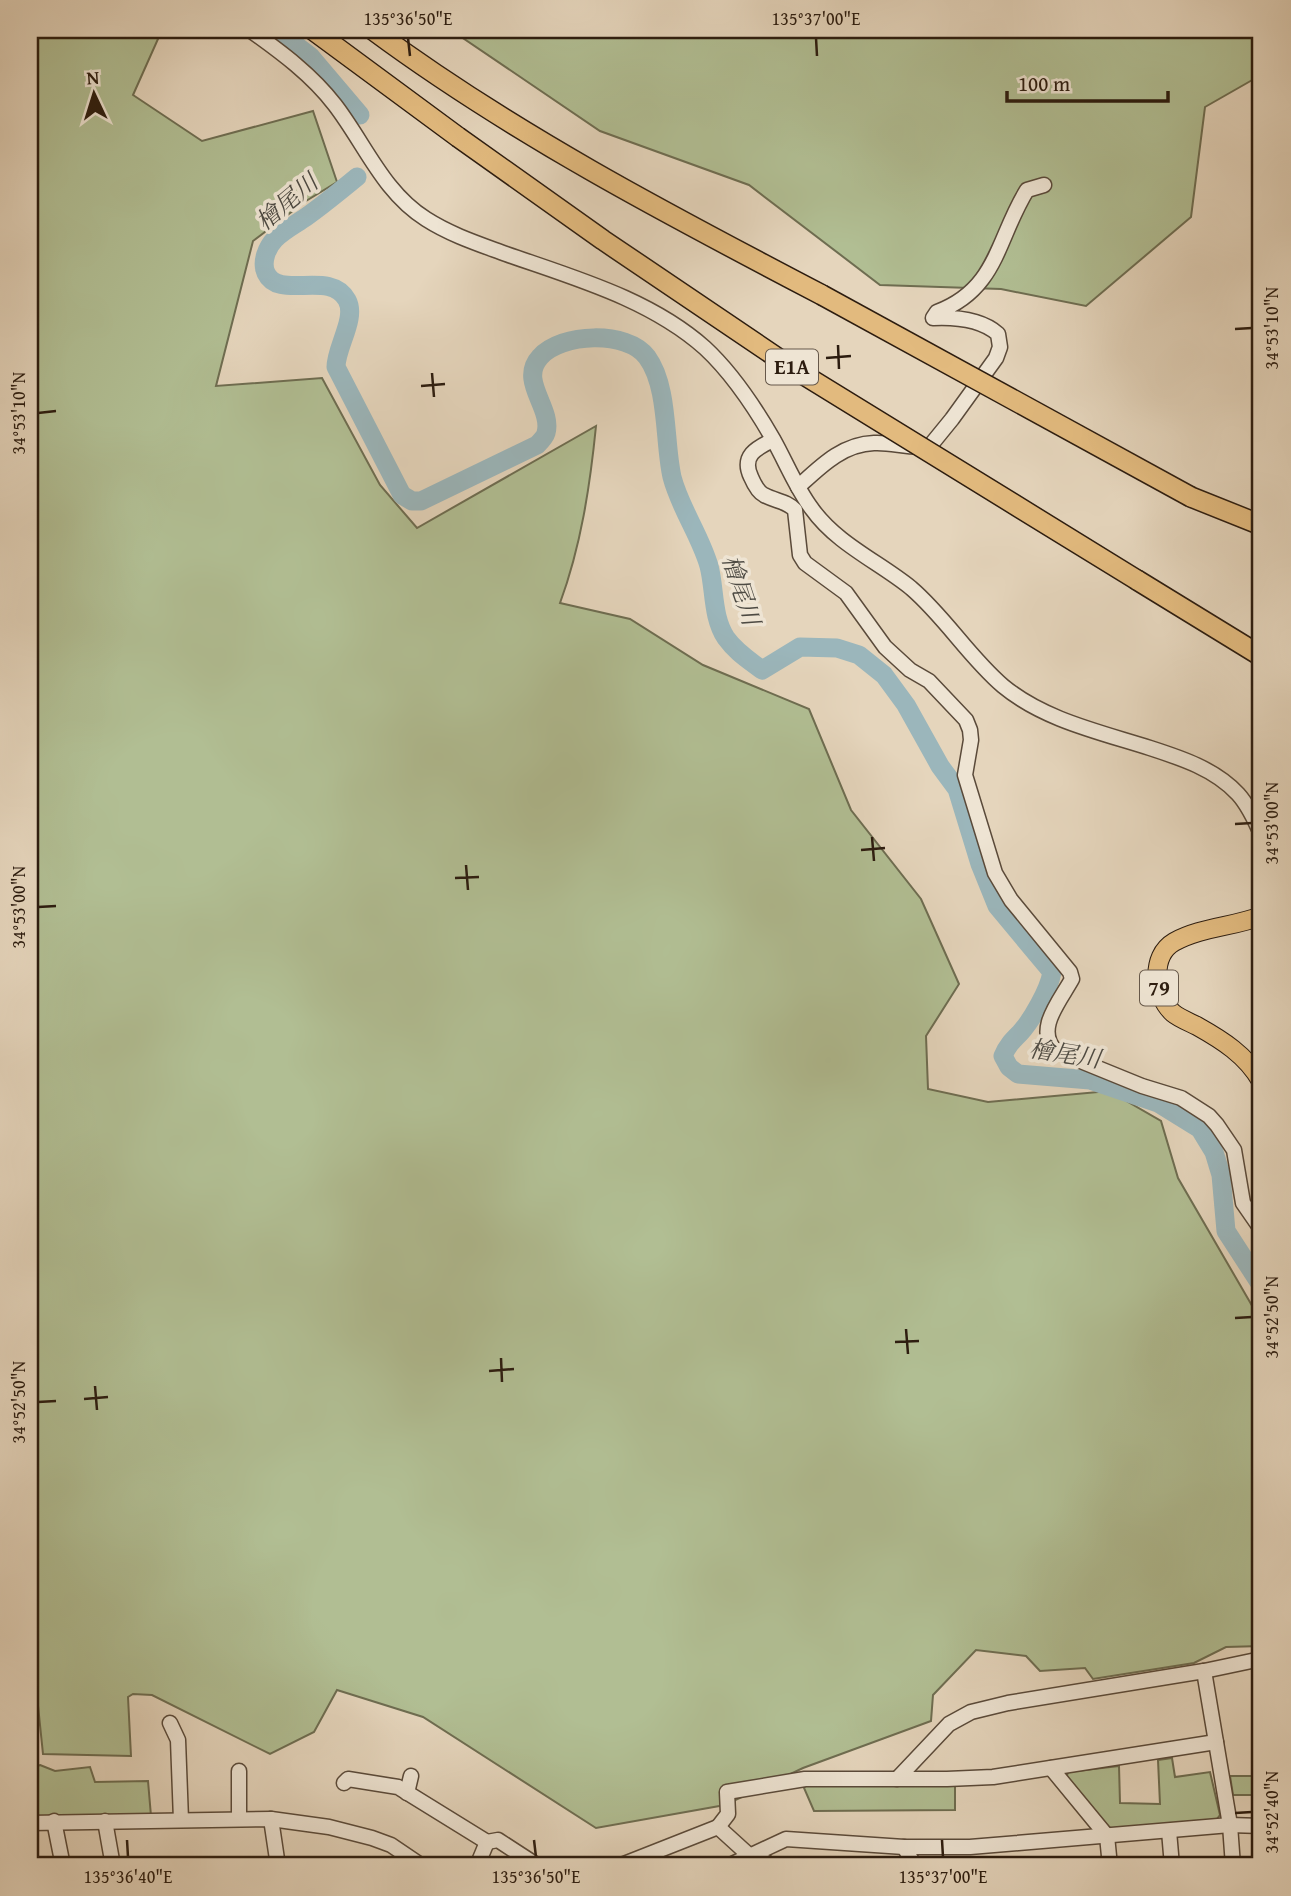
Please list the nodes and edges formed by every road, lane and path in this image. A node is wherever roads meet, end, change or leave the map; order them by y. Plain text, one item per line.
1 (252, 30) edge
2 (313, 30) edge
3 (373, 30) edge
4 (1044, 185) dead end
5 (773, 440) junction
6 (798, 487) junction
7 (1261, 525) edge
8 (1261, 656) edge
9 (1261, 834) edge
10 (1261, 916) edge
11 (1261, 1081) edge
12 (1261, 1229) edge
13 (1261, 1659) edge
14 (1204, 1671) junction
15 (170, 1723) dead end
16 (1216, 1742) junction
17 (1051, 1769) junction
18 (239, 1770) dead end
19 (411, 1776) dead end
20 (897, 1779) junction
21 (344, 1783) dead end
22 (407, 1793) junction
23 (239, 1819) junction
24 (271, 1819) junction
25 (181, 1820) junction
26 (54, 1821) junction
27 (105, 1821) junction
28 (30, 1822) edge
29 (1230, 1825) junction
30 (1261, 1826) edge
31 (718, 1827) junction
32 (1169, 1831) junction
33 (1107, 1836) junction
34 (487, 1842) junction
35 (904, 1847) junction
36 (751, 1861) edge
37 (63, 1866) edge
38 (113, 1866) edge
39 (248, 1866) edge
40 (278, 1866) edge
41 (300, 1866) edge
42 (422, 1866) edge
43 (477, 1866) edge
44 (538, 1866) edge
45 (619, 1866) edge
46 (729, 1866) edge
47 (771, 1866) edge
48 (915, 1866) edge
49 (1110, 1866) edge
50 (1172, 1866) edge
51 (1233, 1866) edge

1 - 5 street
2 - 8 highway, E1A, bridge
3 - 7 highway, bridge
4 - 6 street
5 - 6 street
5 - 12 street
6 - 9 street
10 - 11 main road, 79
13 - 14 street
14 - 16 street
14 - 20 street
15 - 25 street
16 - 17 street
16 - 29 street
17 - 20 street
17 - 33 street
18 - 23 street
19 - 22 street
20 - 31 street
21 - 22 street
22 - 34 street
23 - 24 street
23 - 25 street
24 - 40 street
24 - 42 street
25 - 27 street
26 - 27 street
26 - 28 street
26 - 37 street
27 - 38 street
29 - 30 street
29 - 32 street
29 - 51 street
31 - 36 street
31 - 45 street
32 - 33 street
32 - 50 street
33 - 35 street
33 - 49 street
34 - 43 street
34 - 44 street
35 - 36 street
35 - 48 street
36 - 46 street
36 - 47 street
39 - 40 street
40 - 41 street

